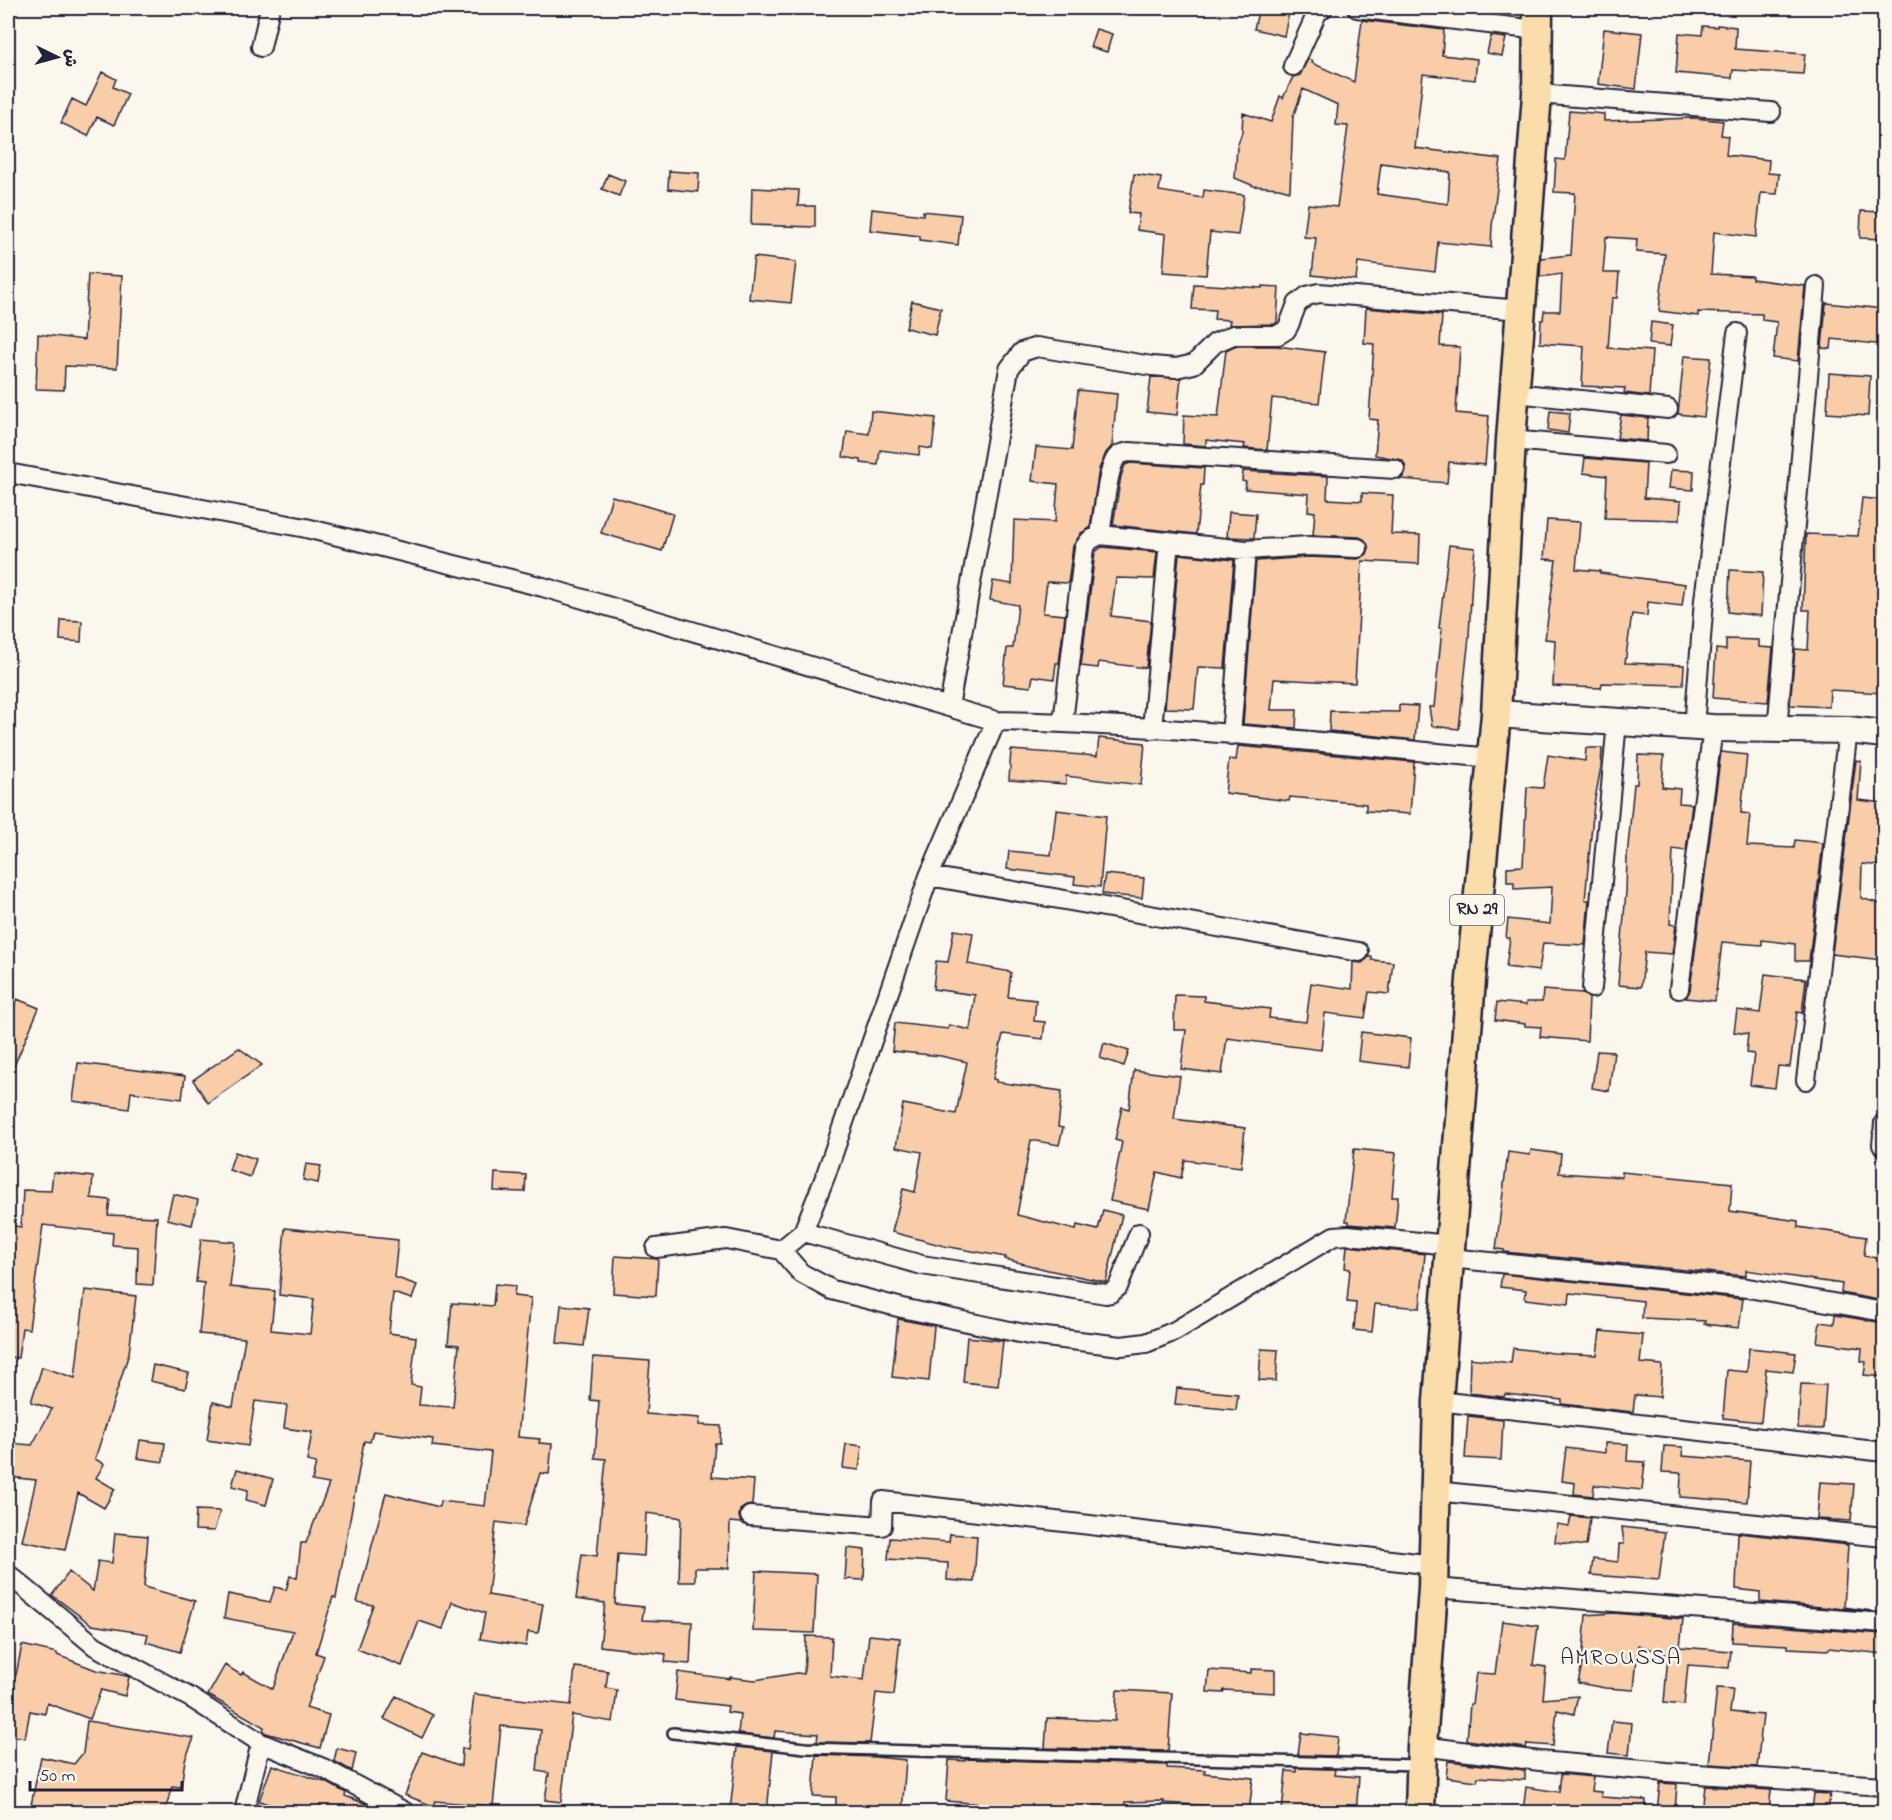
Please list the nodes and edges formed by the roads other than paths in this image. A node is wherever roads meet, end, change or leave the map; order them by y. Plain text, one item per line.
1 (270, 8) edge
2 (1323, 8) edge
3 (1357, 8) edge
4 (1538, 19) edge
5 (261, 47) dead end
6 (1293, 66) dead end
7 (1537, 94) junction
8 (1771, 112) dead end
9 (1816, 285) dead end
10 (1521, 310) junction
11 (1737, 333) dead end
12 (1515, 393) junction
13 (1668, 409) dead end
14 (1511, 440) junction
15 (1666, 454) dead end
16 (1395, 470) dead end
17 (8, 473) edge
18 (1100, 535) junction
19 (1169, 542) junction
20 (1359, 548) dead end
21 (1246, 550) junction
22 (949, 707) junction
23 (1496, 714) junction
24 (996, 721) junction
25 (1063, 722) junction
26 (1617, 722) junction
27 (1703, 728) junction
28 (1152, 729) junction
29 (1777, 730) junction
30 (1848, 730) junction
31 (1884, 734) edge
32 (1231, 735) junction
33 (1492, 758) junction
34 (929, 876) junction
35 (1359, 952) dead end
36 (1592, 988) dead end
37 (1679, 989) dead end
38 (1806, 1080) dead end
39 (1884, 1123) edge
40 (1882, 1145) dead end
41 (803, 1232) junction
42 (1139, 1233) dead end
43 (656, 1248) dead end
44 (781, 1250) junction
45 (1450, 1251) junction
46 (1884, 1312) edge
47 (1438, 1401) junction
48 (1884, 1452) edge
49 (1435, 1491) junction
50 (750, 1516) dead end
51 (1884, 1537) edge
52 (8, 1574) edge
53 (1433, 1576) junction
54 (1884, 1623) edge
55 (674, 1733) dead end
56 (261, 1743) junction
57 (1422, 1755) junction
58 (1884, 1786) edge
59 (244, 1812) edge
60 (405, 1812) edge
61 (1420, 1812) edge

1 - 5 street
2 - 6 street
3 - 4 street
4 - 7 main road, RN 29
7 - 8 street
7 - 10 main road, RN 29
9 - 29 street
10 - 12 main road, RN 29
10 - 22 street
11 - 27 street
12 - 13 street
12 - 14 main road, RN 29
14 - 15 street
14 - 23 main road, RN 29
16 - 18 street
17 - 22 street
18 - 19 street
18 - 25 street
19 - 21 street
19 - 28 street
20 - 21 street
21 - 32 street
22 - 24 street
23 - 26 main road
23 - 33 main road, RN 29
24 - 25 street
24 - 34 street
25 - 28 street
26 - 27 main road
26 - 36 street
27 - 29 main road
27 - 37 street
28 - 32 street
29 - 30 main road
30 - 31 main road
30 - 38 street
32 - 33 street
33 - 45 main road, RN 29
34 - 35 street
34 - 41 street
39 - 40 street
41 - 42 street
41 - 44 street
43 - 44 street
44 - 45 street
45 - 46 street
45 - 47 main road, RN 29
47 - 48 street
47 - 49 main road, RN 29
49 - 51 street
49 - 53 main road, RN 29
50 - 53 street
52 - 56 street
53 - 54 street
53 - 57 main road, RN 29
55 - 57 lane
56 - 59 street
56 - 60 street
57 - 58 street
57 - 61 main road, RN 29

